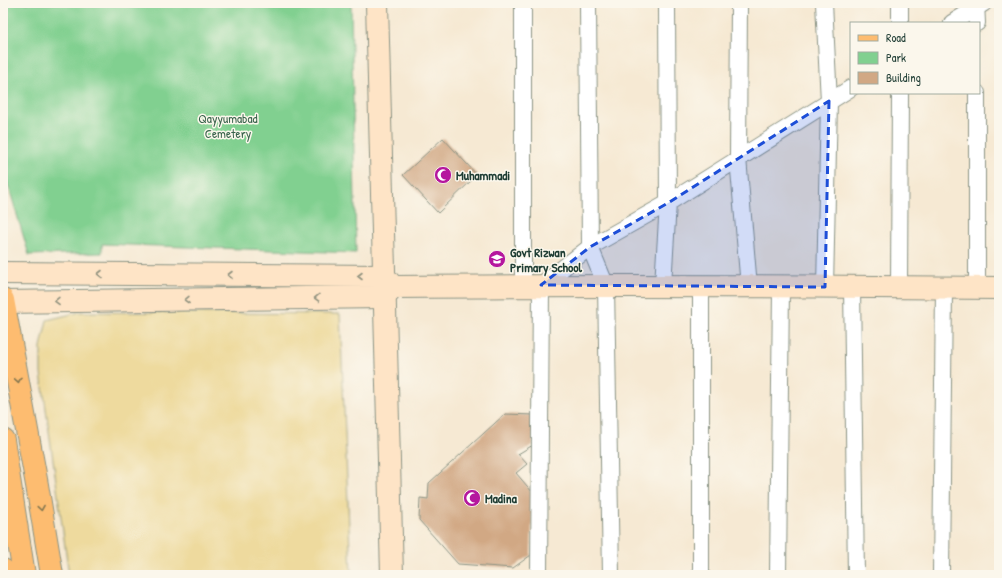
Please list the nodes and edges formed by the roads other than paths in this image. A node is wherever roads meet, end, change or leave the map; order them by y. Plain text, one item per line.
1 (377, 3) edge
2 (523, 3) edge
3 (588, 3) edge
4 (667, 3) edge
5 (739, 3) edge
6 (824, 3) edge
7 (900, 3) edge
8 (978, 9) edge
9 (900, 22) edge
10 (954, 22) edge
11 (850, 89) edge
12 (900, 94) edge
13 (977, 94) edge
14 (829, 101) junction
15 (738, 158) junction
16 (668, 202) junction
17 (590, 246) junction
18 (3, 273) edge
19 (663, 285) junction
20 (532, 286) junction
21 (606, 286) junction
22 (701, 286) junction
23 (387, 287) junction
24 (749, 287) junction
25 (781, 287) junction
26 (825, 287) junction
27 (852, 288) junction
28 (899, 288) junction
29 (944, 288) junction
30 (977, 288) junction
31 (999, 288) edge
32 (3, 301) edge
33 (3, 440) edge
34 (3, 570) edge
35 (4, 575) edge
36 (24, 575) edge
37 (52, 575) edge
38 (392, 575) edge
39 (539, 575) edge
40 (610, 575) edge
41 (700, 575) edge
42 (778, 575) edge
43 (856, 575) edge
44 (941, 575) edge

1 - 23 street
2 - 20 street
3 - 17 street
4 - 16 street
5 - 15 street
6 - 14 street
7 - 9 street
8 - 10 street
11 - 14 street
12 - 28 street
13 - 30 street
14 - 15 street
14 - 26 street
15 - 16 street
15 - 24 street
16 - 17 street
16 - 19 street
17 - 20 street
17 - 21 street
23 -> 18 street
19 - 21 street
19 - 22 street
20 - 21 street
20 - 23 street
20 - 39 street
21 - 40 street
22 - 24 street
22 - 41 street
23 -> 32 street
23 - 38 street
24 - 25 street
25 - 26 street
25 - 42 street
26 - 27 street
27 - 28 street
27 - 43 street
28 - 29 street
29 - 30 street
29 - 44 street
30 - 31 street
32 -> 37 main road
33 - 36 main road
34 - 35 main road

